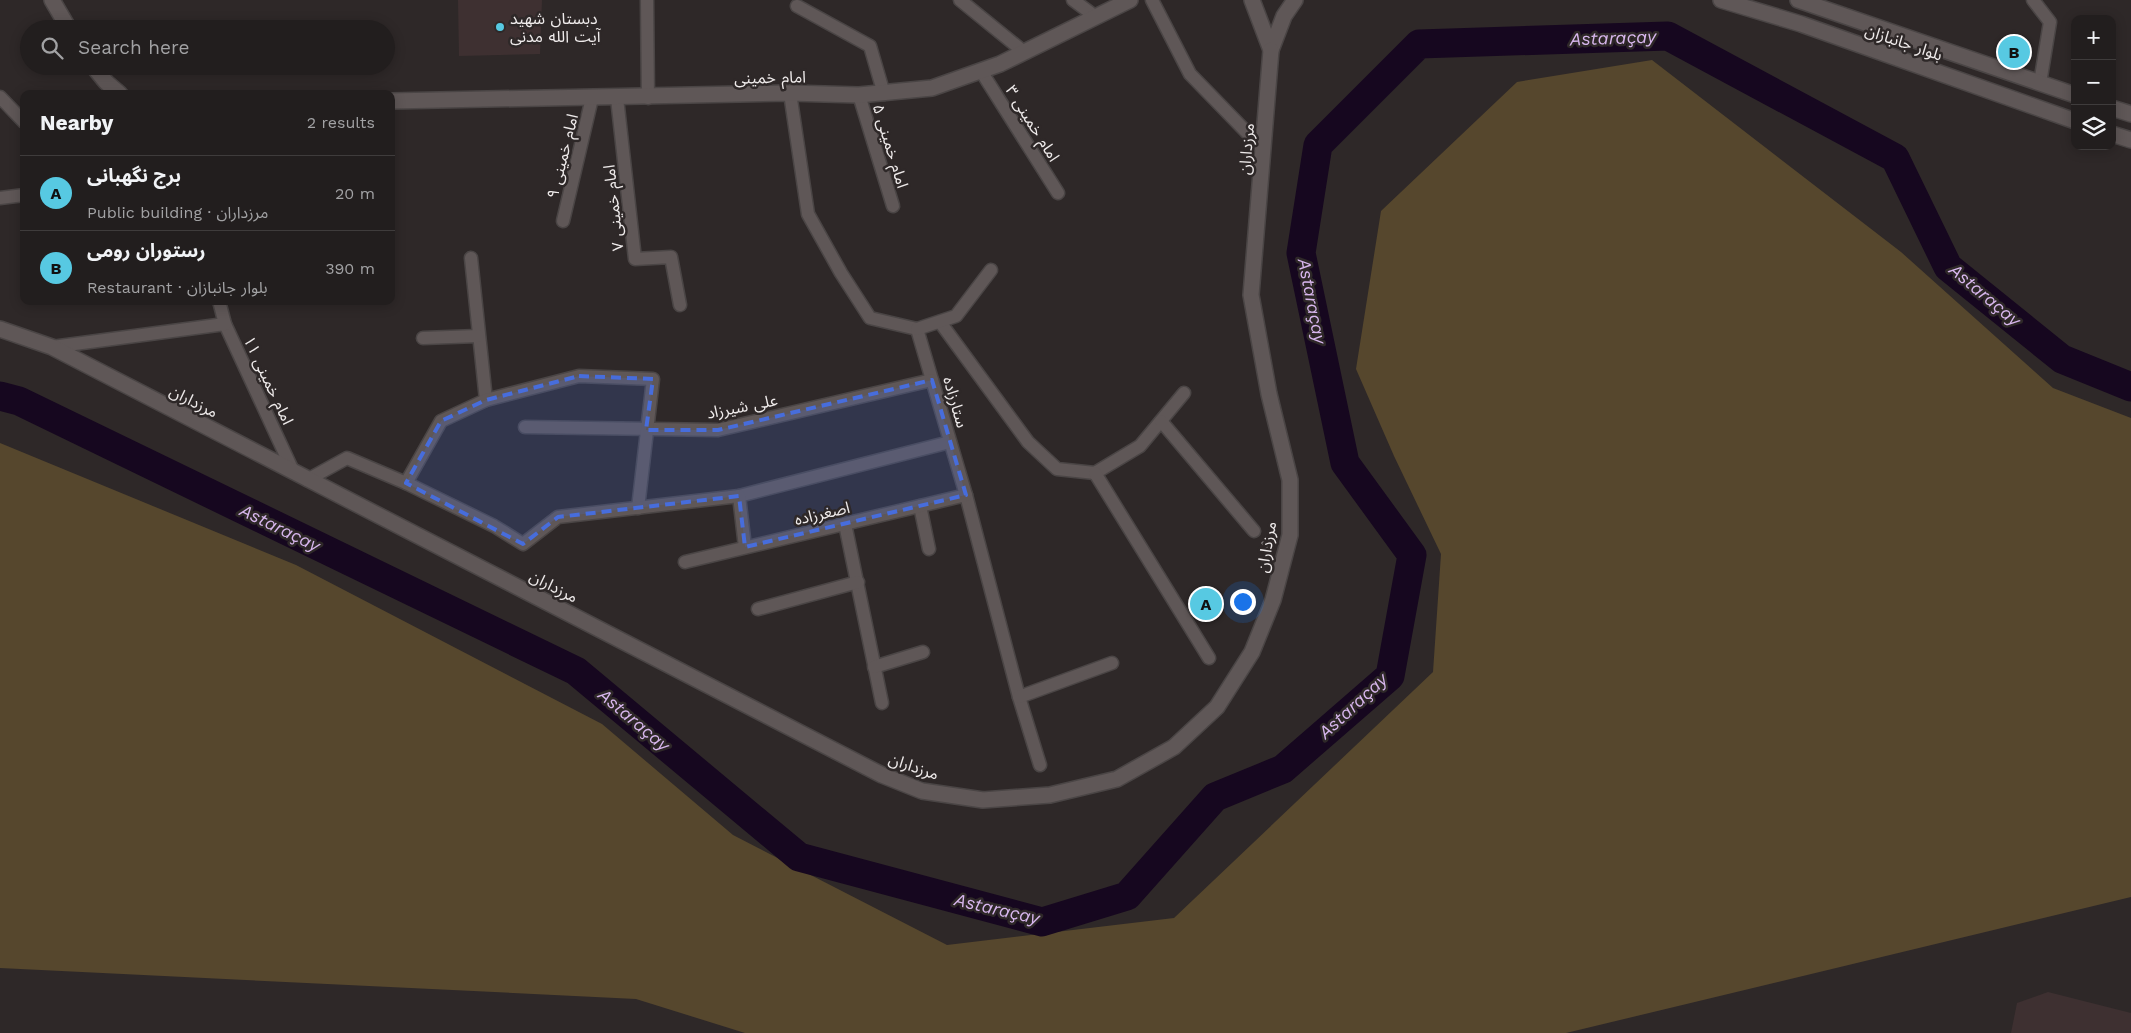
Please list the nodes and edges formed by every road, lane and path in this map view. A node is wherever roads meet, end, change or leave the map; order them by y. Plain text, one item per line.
1 (52, 0) edge
2 (647, 0) edge
3 (960, 0) edge
4 (1073, 0) edge
5 (1130, 0) edge
6 (1152, 0) edge
7 (1252, 0) edge
8 (1295, 0) edge
9 (1721, 0) edge
10 (1798, 0) edge
11 (2033, 0) edge
12 (797, 6) dead end
13 (1096, 16) junction
14 (64, 20) edge
15 (1271, 50) junction
16 (1024, 52) junction
17 (981, 70) junction
18 (100, 75) edge
19 (2040, 83) junction
20 (115, 90) edge
21 (790, 93) junction
22 (884, 94) junction
23 (2071, 94) edge
24 (859, 95) junction
25 (0, 97) edge
26 (592, 98) junction
27 (617, 98) junction
28 (648, 98) junction
29 (395, 101) edge
30 (2116, 109) edge
31 (2131, 114) edge
32 (20, 118) edge
33 (2071, 119) edge
34 (2116, 135) edge
35 (2131, 140) edge
36 (1263, 149) junction
37 (1058, 193) dead end
38 (20, 196) edge
39 (0, 198) edge
40 (893, 206) dead end
41 (563, 220) dead end
42 (471, 258) dead end
43 (991, 270) dead end
44 (220, 305) edge
45 (680, 305) dead end
46 (940, 322) junction
47 (225, 324) junction
48 (0, 329) edge
49 (917, 329) junction
50 (478, 336) junction
51 (423, 338) dead end
52 (52, 347) junction
53 (932, 380) junction
54 (1184, 393) dead end
55 (486, 400) junction
56 (1161, 421) junction
57 (525, 427) dead end
58 (646, 430) junction
59 (950, 442) junction
60 (294, 472) junction
61 (1095, 473) junction
62 (308, 480) junction
63 (406, 483) junction
64 (966, 495) junction
65 (740, 496) junction
66 (920, 506) junction
67 (638, 508) junction
68 (845, 524) junction
69 (1254, 531) joint
70 (745, 547) junction
71 (929, 549) dead end
72 (685, 562) dead end
73 (1282, 566) junction
74 (858, 582) junction
75 (758, 610) dead end
76 (923, 652) dead end
77 (1210, 658) dead end
78 (1112, 663) dead end
79 (874, 667) junction
80 (1019, 698) junction
81 (882, 703) dead end
82 (1040, 766) dead end

1 - 14 street
2 - 28 street
3 - 16 street
4 - 13 street
5 - 13 street, امام خمینی
6 - 36 street
7 - 15 street, مرزداران
8 - 15 street, مرزداران
9 - 33 street, بلوار جانبازان
10 - 19 street, بلوار جانبازان
11 - 19 street
12 - 22 street
13 - 16 street, امام خمینی
15 - 36 street, مرزداران
16 - 17 street, امام خمینی
17 - 22 street, امام خمینی
17 - 37 street, امام خمینی ۳
18 - 20 street
19 - 23 street, بلوار جانبازان
21 - 24 street, امام خمینی
21 - 28 street, امام خمینی
21 - 49 street
22 - 24 street, امام خمینی
24 - 40 street, امام خمینی ۵
25 - 32 street
26 - 27 street, امام خمینی
26 - 29 street, امام خمینی
26 - 41 street, امام خمینی ۹
27 - 28 street, امام خمینی
27 - 45 street, امام خمینی ۷
30 - 31 street
34 - 35 street
36 - 73 street, مرزداران
38 - 39 street
42 - 50 street
43 - 46 street
44 - 47 street, امام خمینی ۱۱
46 - 49 street
46 - 61 street
47 - 52 street
47 - 60 street, امام خمینی ۱۱
48 - 52 street, مرزداران
49 - 53 street, ستارزاده
50 - 51 street
50 - 55 street
52 - 60 street, مرزداران
53 - 58 street, علی شیرزاد
53 - 59 street, ستارزاده
54 - 56 street
55 - 58 street
55 - 63 street
56 - 61 street
56 - 69 street
57 - 58 street, علی شیرزاد
58 - 67 street
59 - 64 street, ستارزاده
59 - 65 street
60 - 62 street, مرزداران
61 - 77 street
62 - 63 street
62 - 73 street, مرزداران
63 - 67 street
64 - 66 street, اصغرزاده
64 - 80 street, ستارزاده
65 - 67 street
65 - 70 street
66 - 68 street, اصغرزاده
66 - 71 street
68 - 70 street, اصغرزاده
68 - 74 street
69 - 73 path
70 - 72 street, اصغرزاده
74 - 75 street
74 - 79 street
76 - 79 street
78 - 80 street
79 - 81 street
80 - 82 street, ستارزاده

